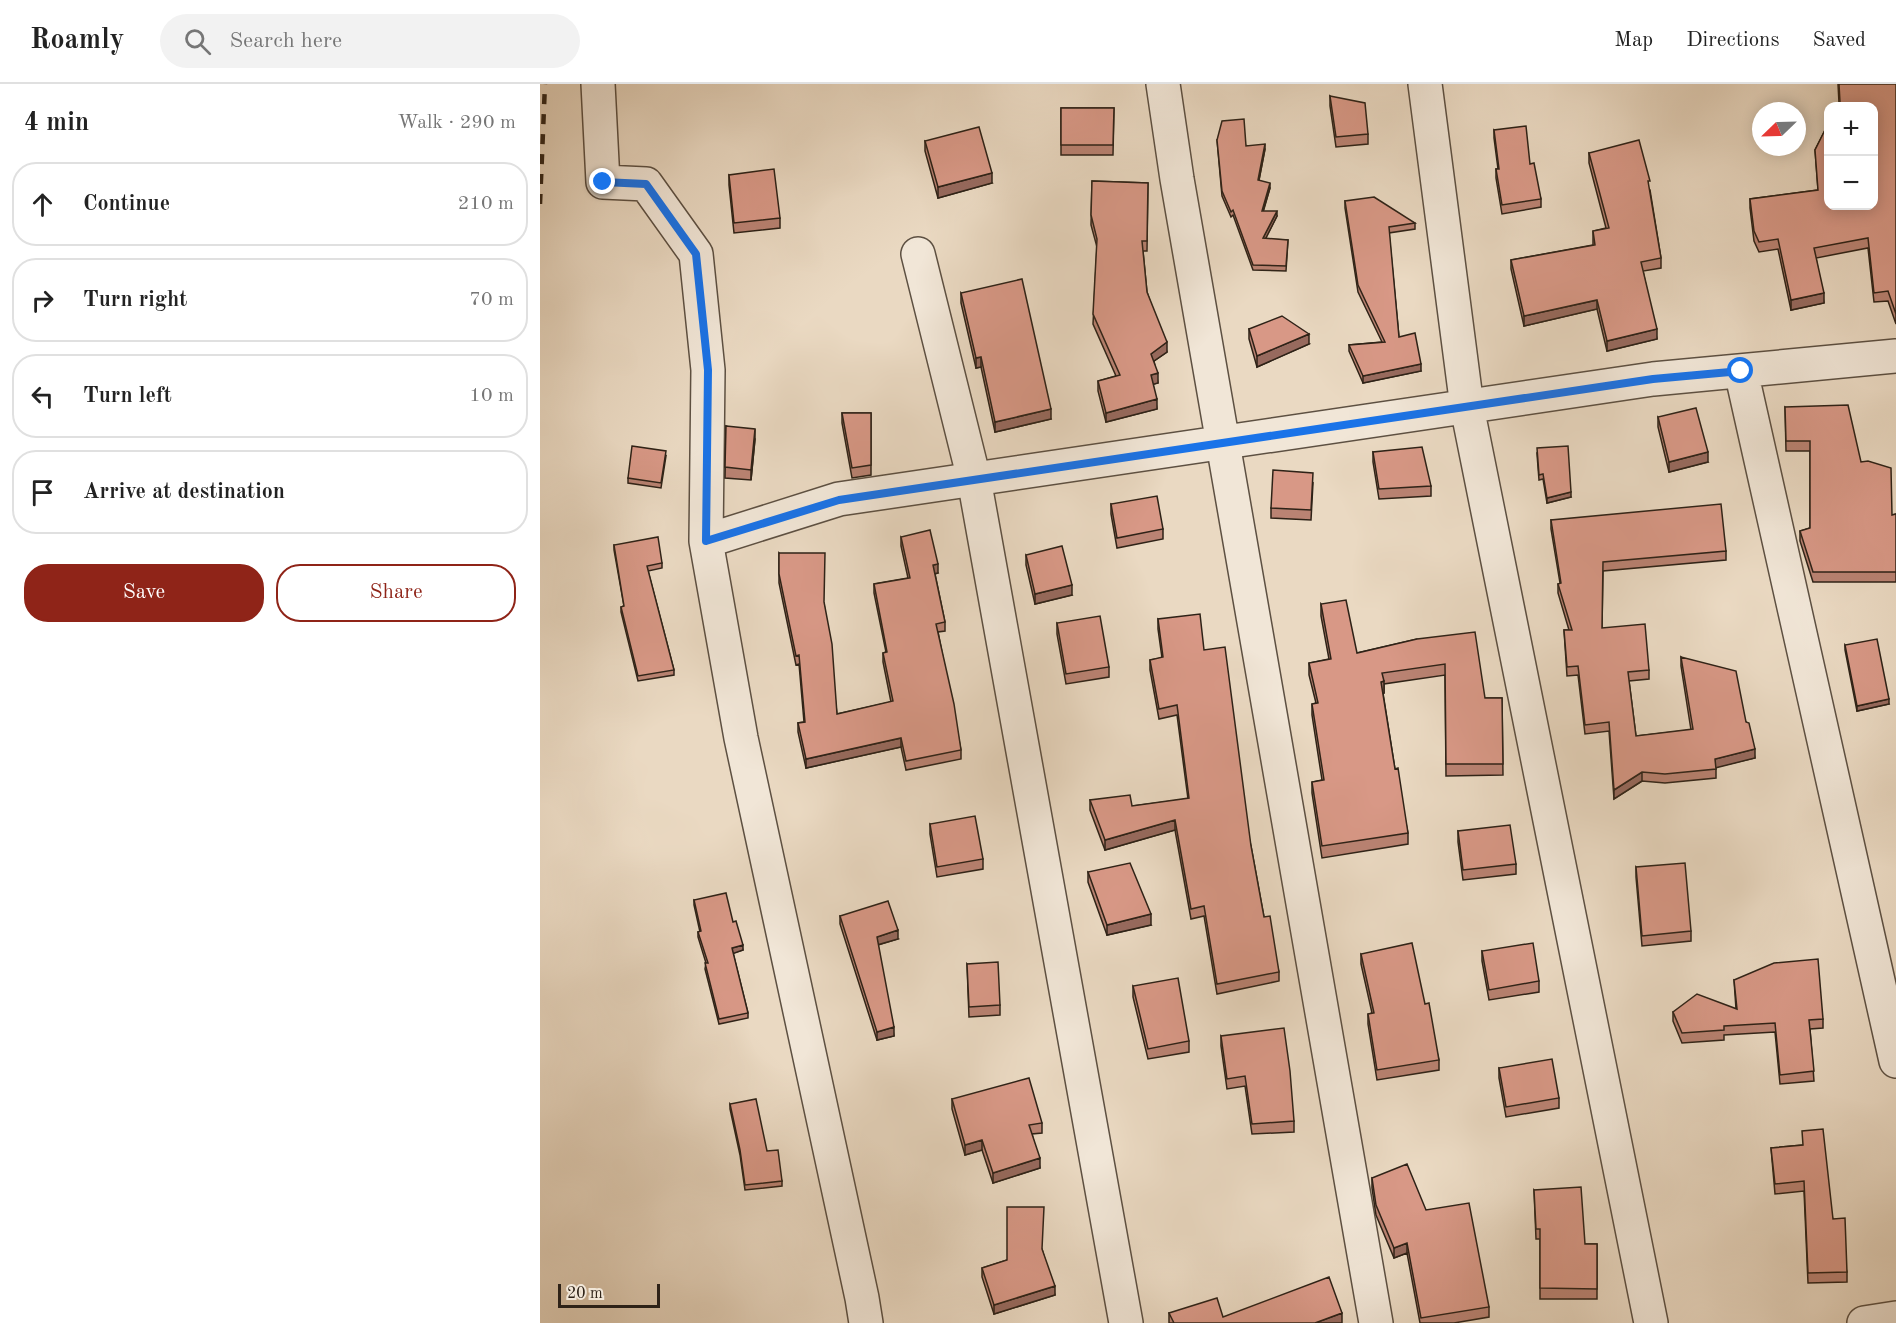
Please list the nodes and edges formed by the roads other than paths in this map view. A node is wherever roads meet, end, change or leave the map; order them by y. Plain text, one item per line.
1 (598, 84) edge
2 (1163, 84) edge
3 (1425, 84) edge
4 (918, 254) dead end
5 (1896, 356) edge
6 (1741, 371) junction
7 (1467, 407) junction
8 (1223, 443) junction
9 (974, 479) junction
10 (706, 541) junction
11 (1896, 1061) edge
12 (1896, 1318) edge
13 (866, 1323) edge
14 (1126, 1323) edge
15 (1376, 1323) edge
16 (1651, 1323) edge
17 (1864, 1323) edge

1 - 10 street
2 - 8 street
3 - 7 street
4 - 9 street
5 - 6 street
6 - 7 street
6 - 11 street
7 - 8 street
7 - 16 street
8 - 9 street
8 - 15 street
9 - 10 street
9 - 14 street
10 - 13 street
12 - 17 street

